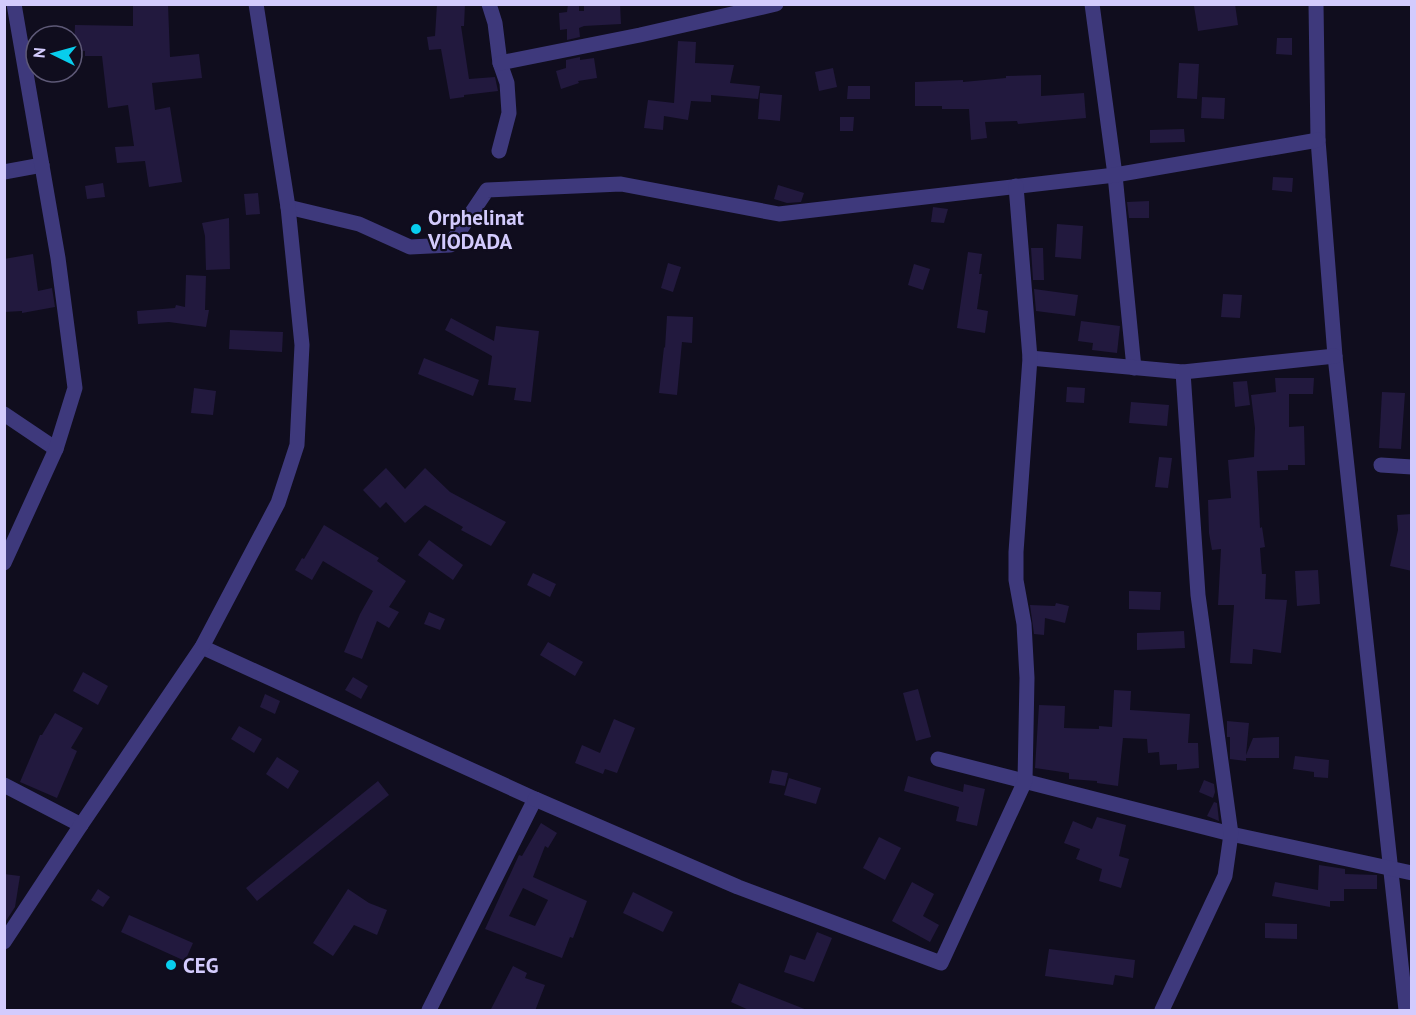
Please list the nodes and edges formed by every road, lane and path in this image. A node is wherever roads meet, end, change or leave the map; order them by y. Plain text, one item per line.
1 (14, 4) edge
2 (256, 4) edge
3 (489, 4) edge
4 (776, 4) edge
5 (1092, 4) edge
6 (1316, 4) edge
7 (500, 63) junction
8 (1318, 140) junction
9 (499, 151) dead end
10 (42, 165) junction
11 (4, 172) edge
12 (1115, 175) junction
13 (1016, 186) junction
14 (288, 207) junction
15 (1335, 356) junction
16 (1030, 358) junction
17 (1134, 368) junction
18 (1183, 372) junction
19 (4, 414) edge
20 (56, 449) junction
21 (1381, 465) dead end
22 (1412, 467) edge
23 (4, 563) edge
24 (202, 647) junction
25 (938, 759) dead end
26 (1025, 781) junction
27 (4, 785) edge
28 (536, 799) junction
29 (81, 825) junction
30 (1231, 834) junction
31 (1392, 869) junction
32 (1412, 873) edge
33 (4, 942) edge
34 (429, 1011) edge
35 (1161, 1011) edge
36 (1406, 1011) edge

1 - 10 street
2 - 14 street
3 - 7 street
4 - 7 street
5 - 12 street
6 - 8 street
7 - 9 street
8 - 12 street
8 - 15 street
10 - 11 street
10 - 20 street
12 - 13 street
12 - 17 street
13 - 14 street
13 - 16 street
14 - 24 street
15 - 18 street
15 - 31 street
16 - 17 street
16 - 26 street
17 - 18 street
18 - 30 street
19 - 20 street
20 - 23 street
21 - 22 street
24 - 28 street
24 - 29 street
25 - 26 street
26 - 28 street
26 - 30 street
27 - 29 street
28 - 34 street
29 - 33 street
30 - 31 street
30 - 35 street
31 - 32 street
31 - 36 street

